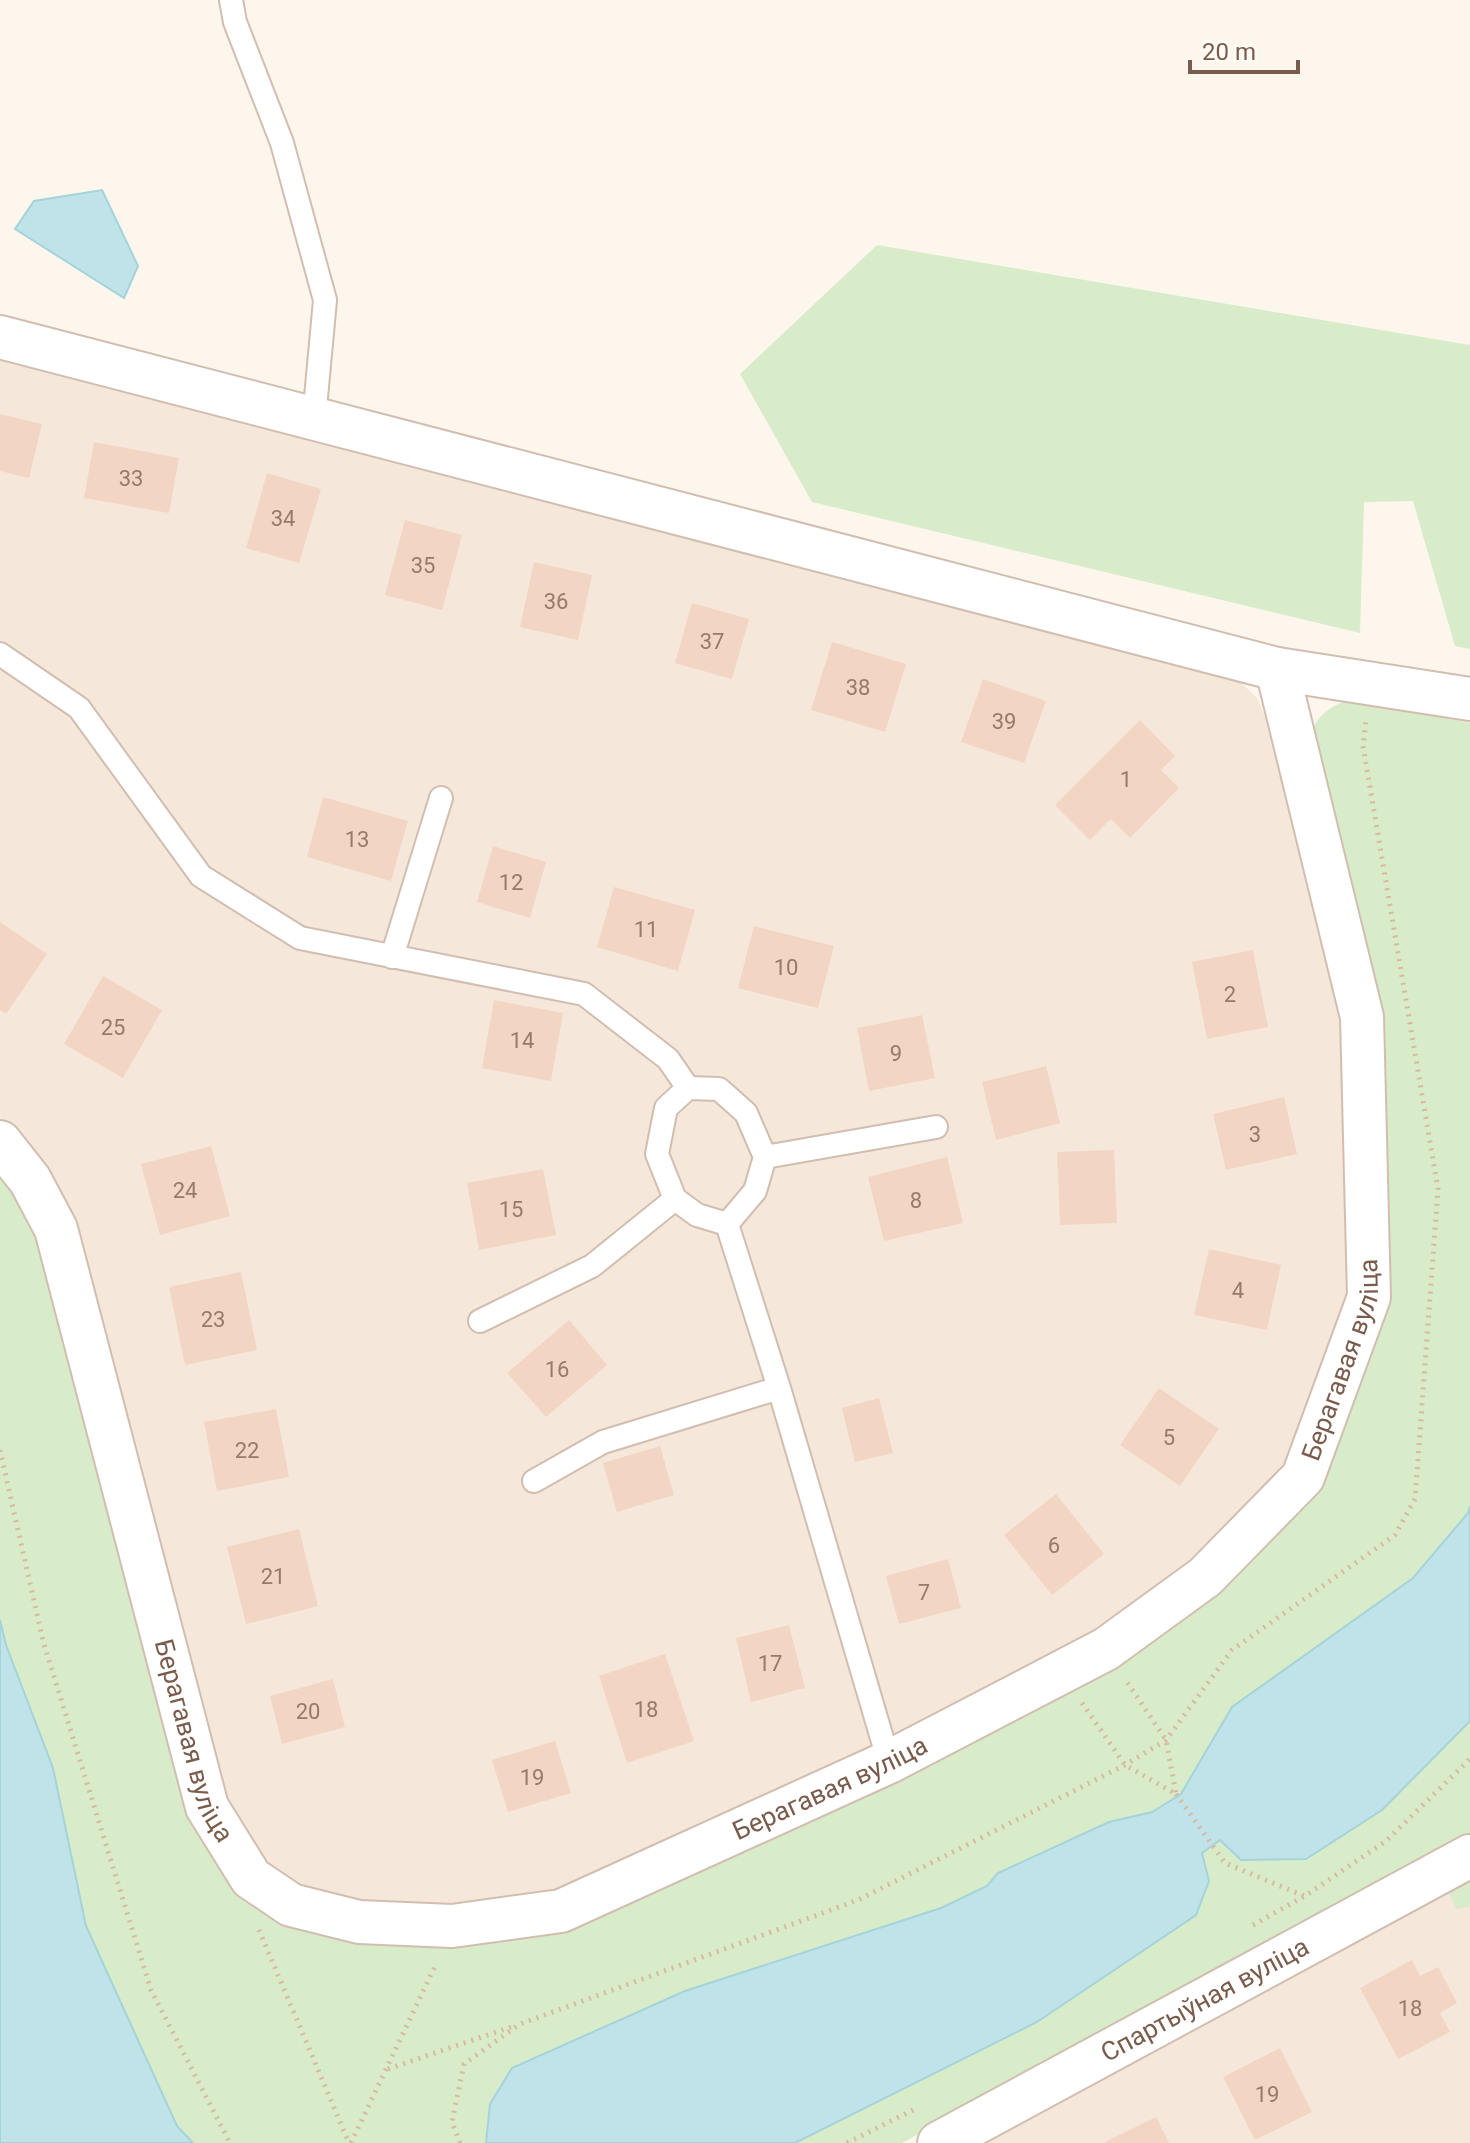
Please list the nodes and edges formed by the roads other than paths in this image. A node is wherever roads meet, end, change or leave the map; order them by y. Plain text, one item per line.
1 (231, 0) edge
2 (0, 337) edge
3 (314, 419) junction
4 (0, 654) edge
5 (1277, 669) junction
6 (1470, 699) edge
7 (441, 798) dead end
8 (392, 957) junction
9 (688, 1088) junction
10 (936, 1127) dead end
11 (0, 1142) edge
12 (765, 1157) junction
13 (675, 1199) junction
14 (727, 1224) junction
15 (480, 1321) dead end
16 (779, 1388) junction
17 (534, 1481) dead end
18 (889, 1762) junction
19 (1470, 1856) edge
20 (939, 2143) edge

1 - 3 lane
2 - 3 street
3 - 5 street
4 - 8 lane
5 - 6 street
5 - 18 street, Берагавая вуліца
7 - 8 lane
8 - 9 lane
9 - 12 lane
9 - 13 lane
10 - 12 lane
11 - 18 street, Берагавая вуліца
12 - 14 lane
13 - 14 lane
13 - 15 lane
14 - 16 lane
16 - 17 lane
16 - 18 lane
19 - 20 street, Спартыўная вуліца

